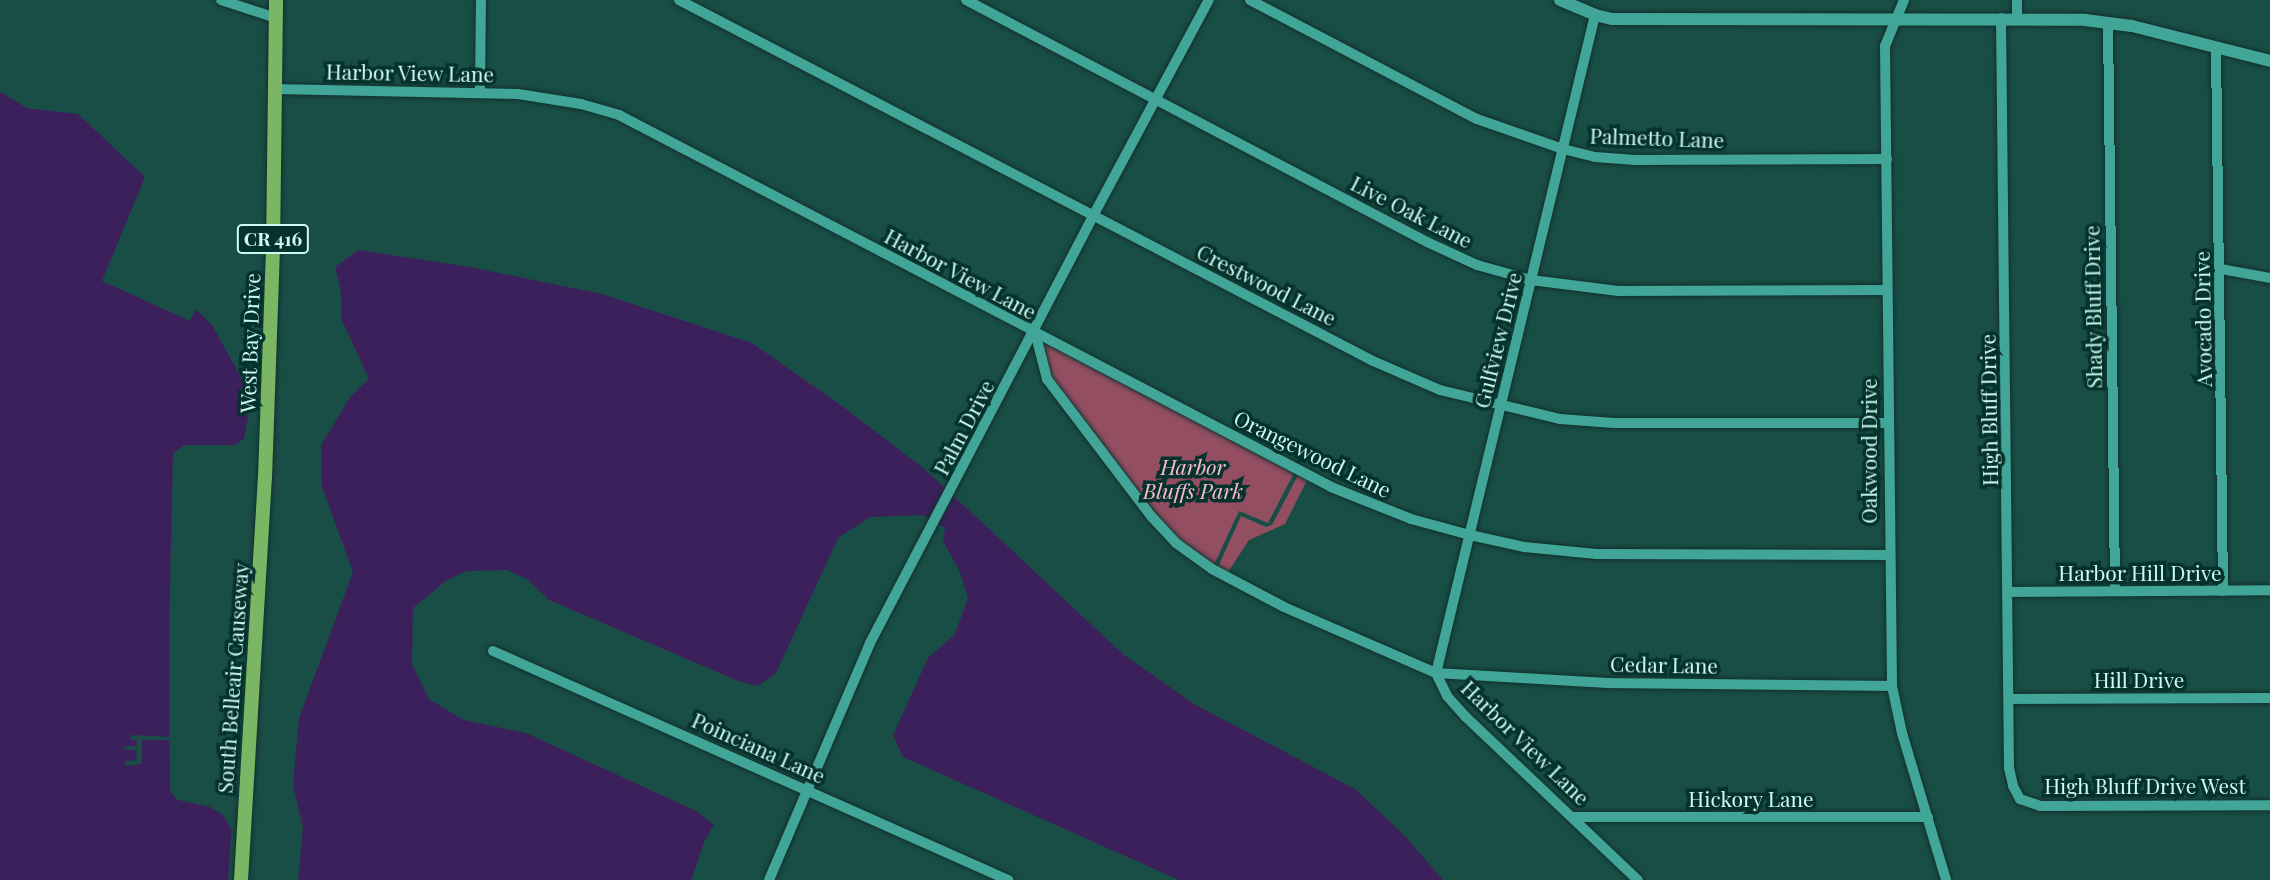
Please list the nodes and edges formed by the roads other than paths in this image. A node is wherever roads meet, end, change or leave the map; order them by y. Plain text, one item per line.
1 (221, 0) edge
2 (276, 0) edge
3 (481, 0) edge
4 (679, 0) edge
5 (966, 0) edge
6 (1209, 0) edge
7 (1250, 0) edge
8 (1560, 0) edge
9 (1904, 0) edge
10 (2017, 0) edge
11 (1595, 15) junction
12 (276, 18) junction
13 (1898, 18) junction
14 (2001, 18) junction
15 (2017, 18) junction
16 (2108, 23) junction
17 (2216, 48) junction
18 (2270, 61) edge
19 (275, 89) junction
20 (480, 92) junction
21 (1156, 100) junction
22 (1563, 149) junction
23 (1887, 159) junction
24 (1093, 216) junction
25 (2221, 269) junction
26 (2270, 278) edge
27 (1531, 280) junction
28 (1886, 290) junction
29 (1035, 332) junction
30 (1501, 405) junction
31 (1888, 424) junction
32 (265, 478) joint
33 (1470, 535) junction
34 (1888, 555) junction
35 (2270, 590) edge
36 (2115, 591) junction
37 (2223, 591) junction
38 (2010, 592) junction
39 (493, 651) dead end
40 (1436, 673) junction
41 (1892, 686) junction
42 (2270, 698) edge
43 (2009, 699) junction
44 (806, 790) junction
45 (2020, 799) joint
46 (2270, 805) edge
47 (1575, 817) junction
48 (1928, 817) junction
49 (241, 880) edge
50 (769, 880) edge
51 (1008, 880) edge
52 (1637, 880) edge
53 (1946, 880) edge

1 - 12 street
2 - 12 main road, West Bay Drive / CR 416
3 - 20 street
4 - 24 street, Crestwood Lane
5 - 21 street, Live Oak Lane
6 - 21 street, Palm Drive
7 - 22 street, Palmetto Lane
8 - 11 street
9 - 13 street, Oakwood Drive
10 - 15 street
11 - 13 street
11 - 22 street, Gulfview Drive
12 - 19 main road, West Bay Drive / CR 416
13 - 14 street
13 - 23 street, Oakwood Drive
14 - 15 street
14 - 38 street, High Bluff Drive
15 - 16 street
16 - 17 street
16 - 36 street, Shady Bluff Drive
17 - 18 street
17 - 25 street, Avocado Drive
19 - 20 street, Harbor View Lane
19 - 32 main road, West Bay Drive / CR 416
20 - 29 street, Harbor View Lane
21 - 24 street, Palm Drive
21 - 27 street, Live Oak Lane
22 - 23 street, Palmetto Lane
22 - 27 street, Gulfview Drive
23 - 28 street, Oakwood Drive
24 - 29 street, Palm Drive
24 - 30 street, Crestwood Lane
25 - 26 street
25 - 37 street, Avocado Drive
27 - 28 street, Live Oak Lane
27 - 30 street, Gulfview Drive
28 - 31 street, Oakwood Drive
29 - 33 street, Orangewood Lane
29 - 40 street, Harbor View Lane
29 - 44 street, Palm Drive
30 - 31 street, Crestwood Lane
30 - 33 street, Gulfview Drive
31 - 34 street, Oakwood Drive
32 - 49 main road, South Belleair Causeway / CR 416
33 - 34 street, Orangewood Lane
33 - 40 street, Gulfview Drive
34 - 41 street, Oakwood Drive
35 - 37 street, Harbor Hill Drive
36 - 37 street, Harbor Hill Drive
36 - 38 street, Harbor Hill Drive
38 - 43 street, High Bluff Drive
39 - 44 street, Poinciana Lane
40 - 41 street, Cedar Lane
40 - 47 street, Harbor View Lane
41 - 48 street, Oakwood Drive
42 - 43 street, Hill Drive
43 - 45 street, High Bluff Drive
44 - 50 street, Palm Drive
44 - 51 street, Poinciana Lane
45 - 46 street, High Bluff Drive West
47 - 48 street, Hickory Lane
47 - 52 street, Harbor View Lane
48 - 53 street, Oakwood Drive

